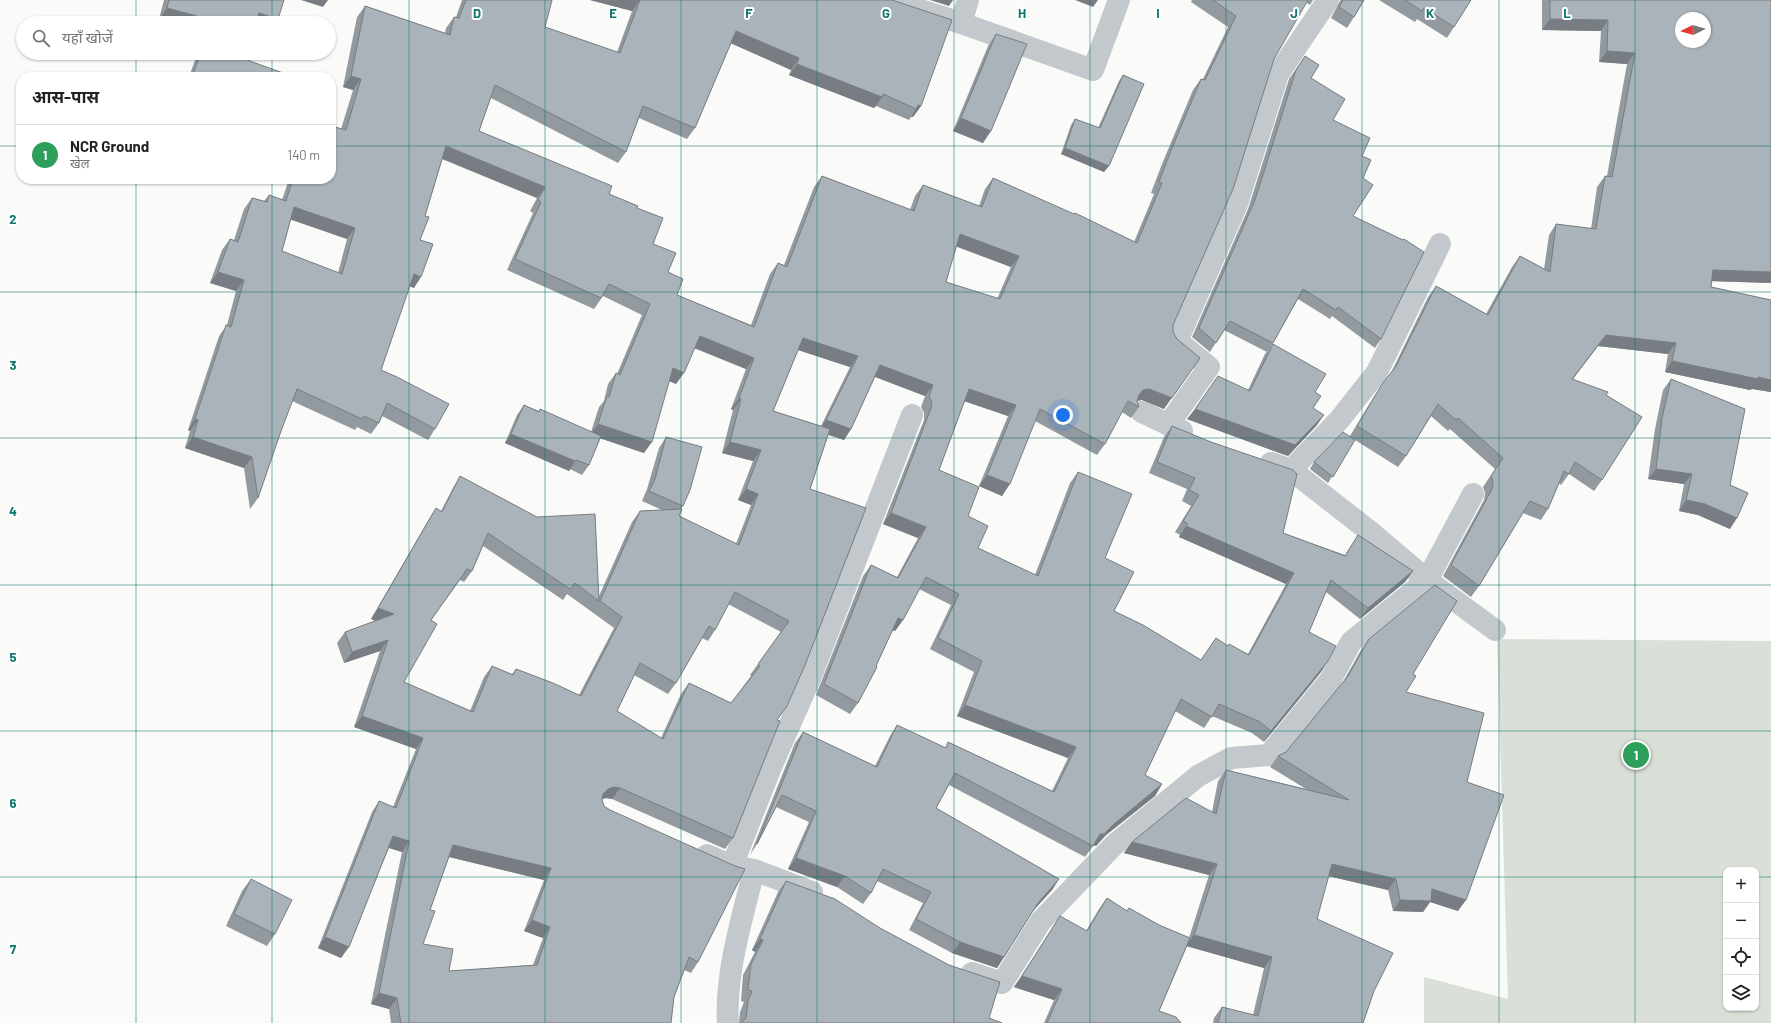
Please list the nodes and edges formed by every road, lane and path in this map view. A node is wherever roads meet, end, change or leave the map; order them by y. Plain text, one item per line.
1 (888, 0) edge
2 (968, 0) edge
3 (1119, 0) edge
4 (1328, 0) edge
5 (961, 23) junction
6 (1440, 244) dead end
7 (1142, 412) dead end
8 (912, 416) dead end
9 (1168, 425) junction
10 (1201, 438) edge
11 (1249, 455) edge
12 (1291, 470) junction
13 (1473, 494) dead end
14 (1427, 580) junction
15 (1495, 630) dead end
16 (690, 847) edge
17 (732, 866) junction
18 (754, 870) junction
19 (833, 899) edge
20 (954, 967) edge
21 (728, 1023) edge

1 - 5 street
2 - 5 street
3 - 5 street
4 - 9 street
6 - 12 street
7 - 9 street
8 - 17 street
9 - 10 street
11 - 12 street
12 - 14 street
13 - 14 street
14 - 15 street
14 - 20 street
16 - 17 street
17 - 18 street
18 - 19 street
18 - 21 street

